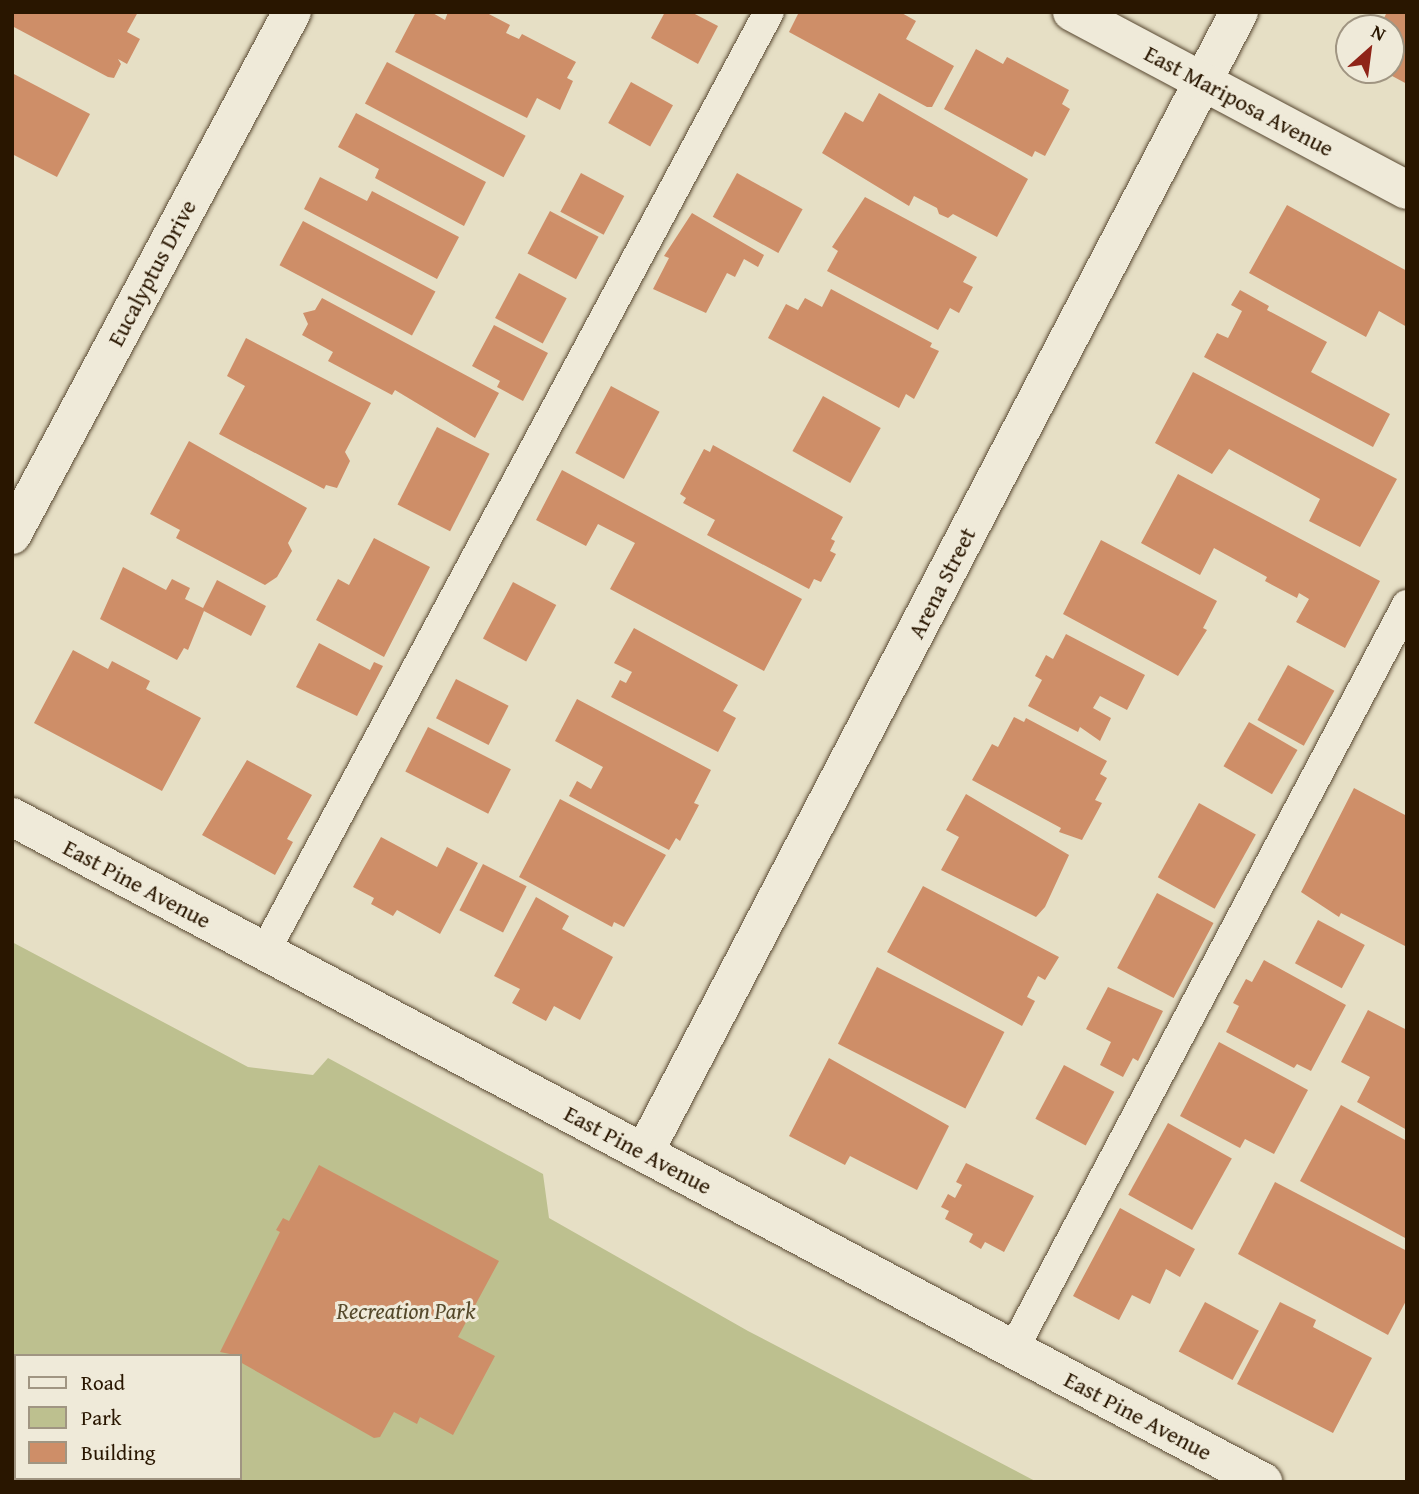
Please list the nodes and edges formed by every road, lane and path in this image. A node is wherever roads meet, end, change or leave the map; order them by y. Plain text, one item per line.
1 (292, 12) edge
2 (769, 12) edge
3 (1072, 12) edge
4 (1239, 12) edge
5 (1203, 82) junction
6 (1407, 190) edge
7 (12, 535) edge
8 (1407, 605) edge
9 (12, 817) edge
10 (264, 953) junction
11 (644, 1153) junction
12 (1013, 1350) junction
13 (1264, 1482) edge

1 - 7 street, Eucalyptus Drive
2 - 10 lane
3 - 5 street, East Mariposa Avenue
4 - 5 street, Arena Street
5 - 6 street, East Mariposa Avenue
5 - 11 street, Arena Street
8 - 12 lane
9 - 10 street, East Pine Avenue
10 - 11 street, East Pine Avenue
11 - 12 street, East Pine Avenue
12 - 13 street, East Pine Avenue

